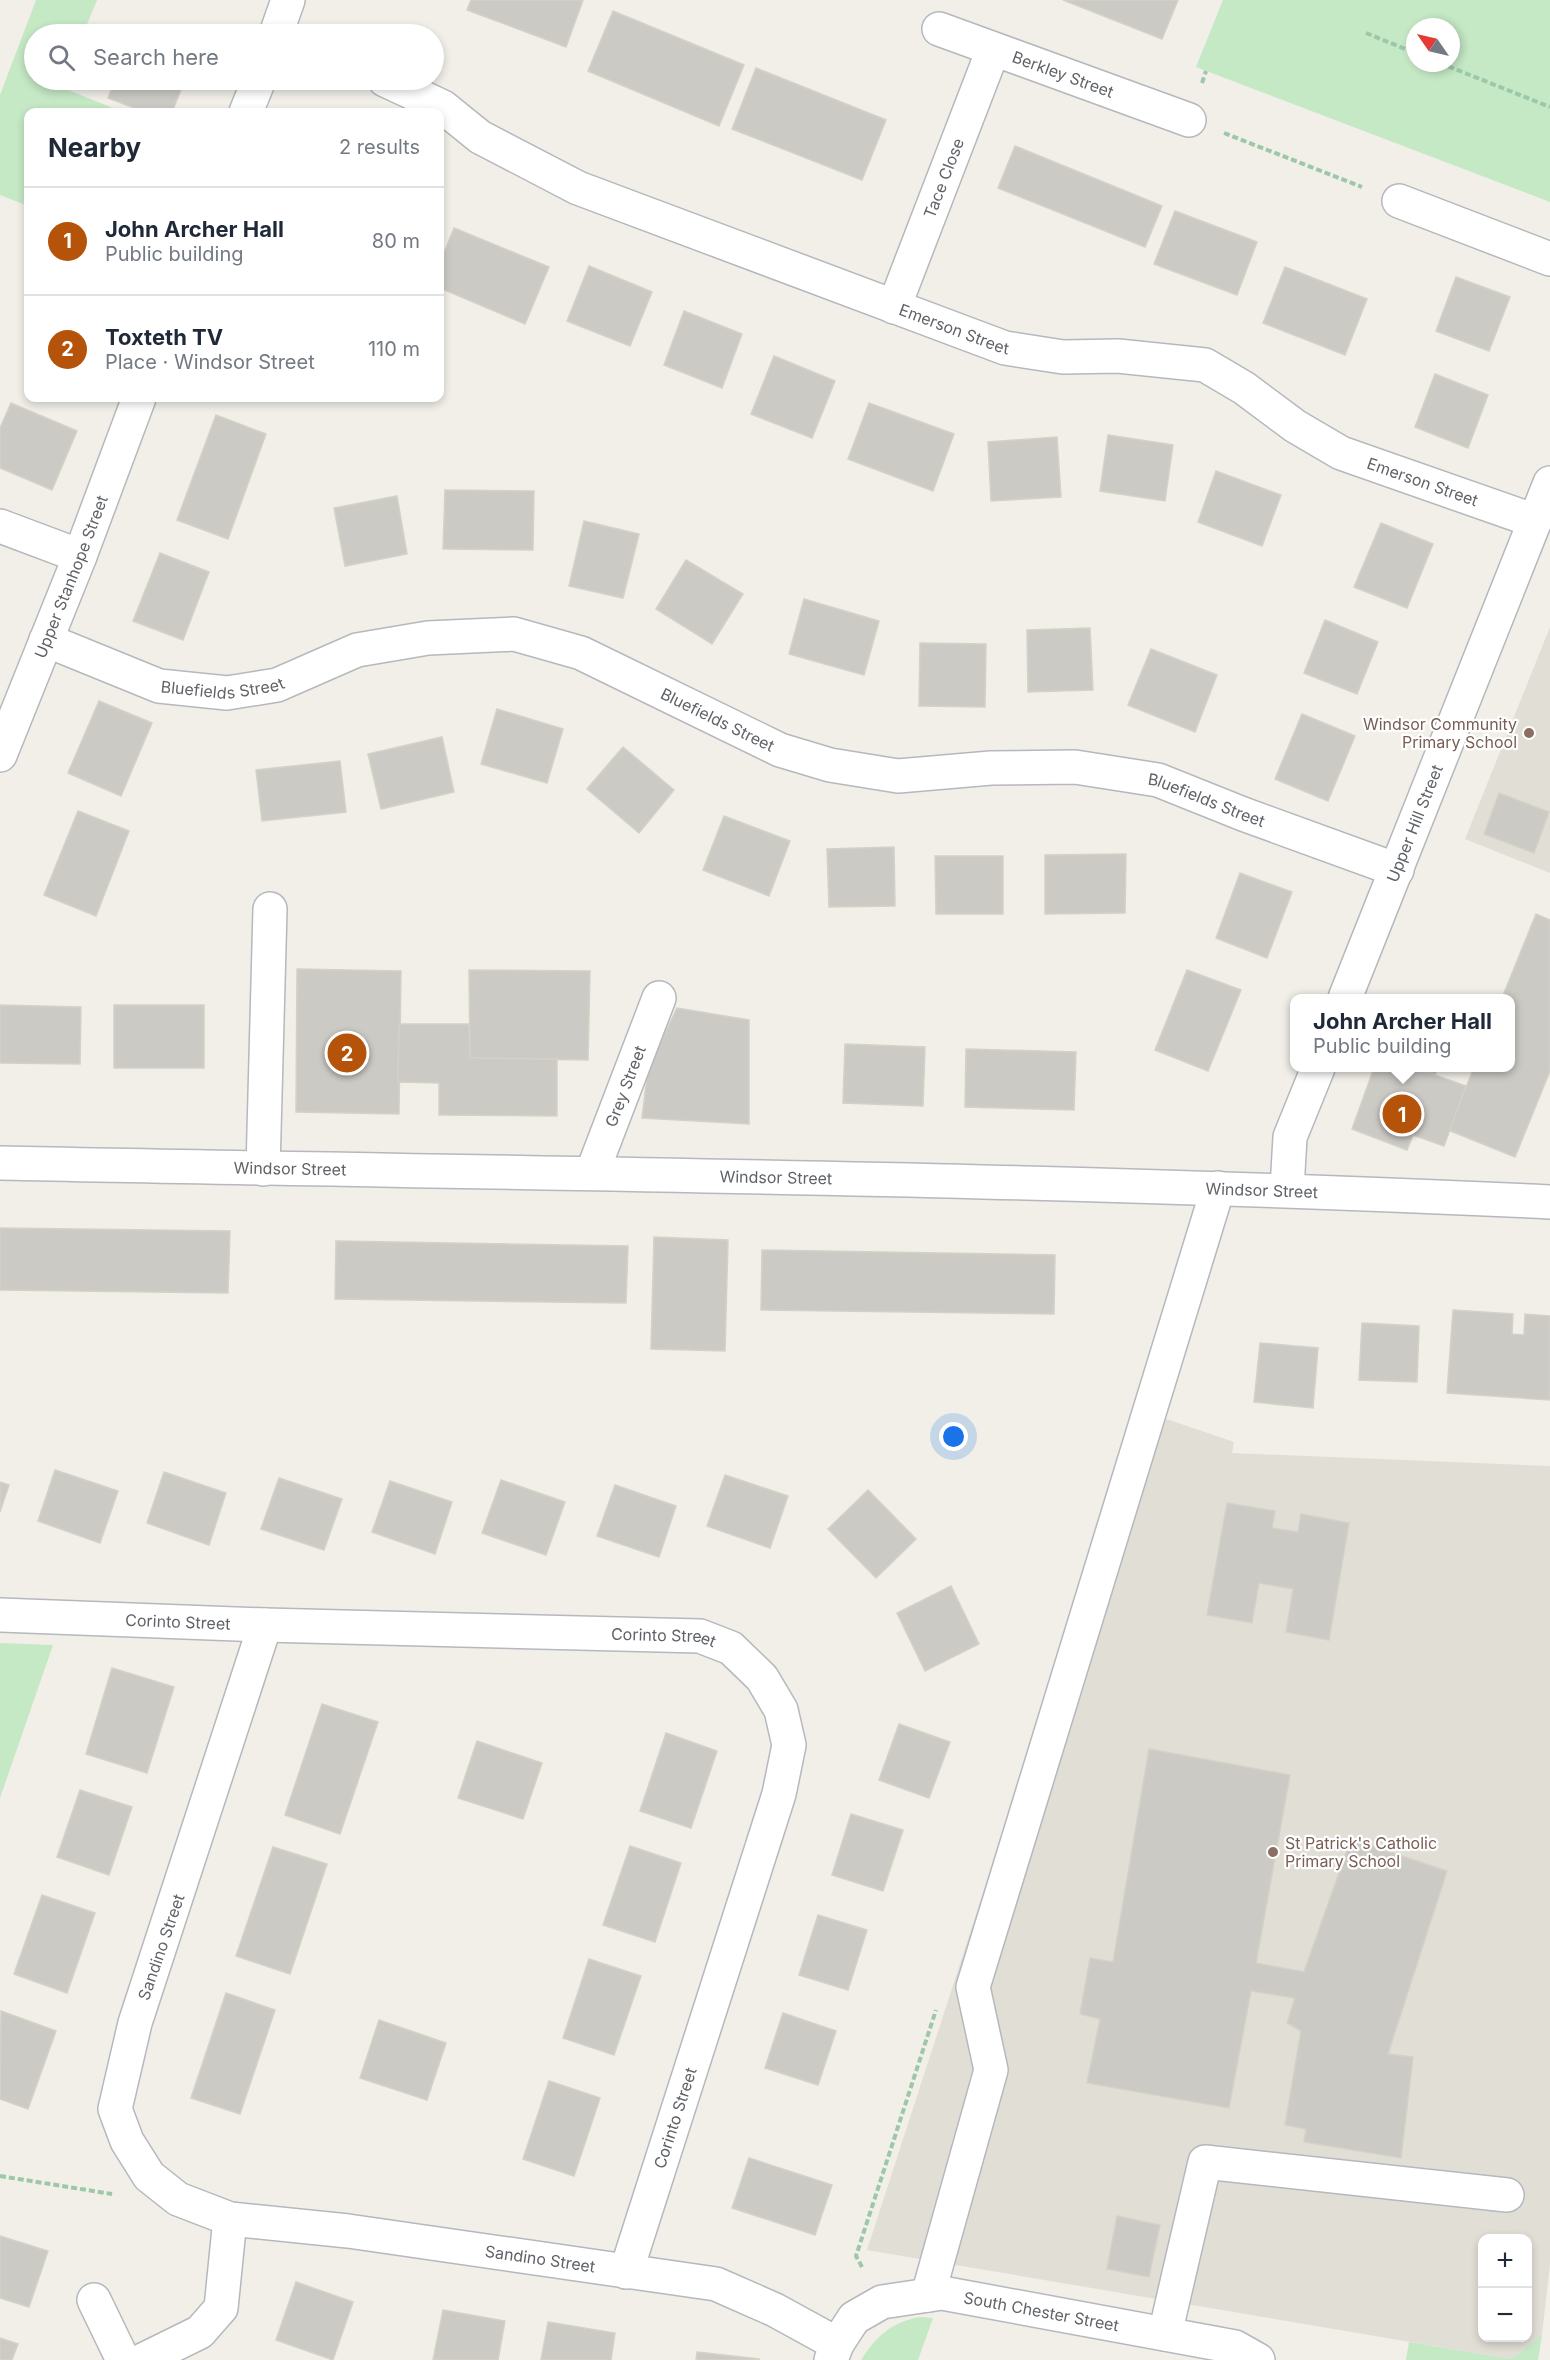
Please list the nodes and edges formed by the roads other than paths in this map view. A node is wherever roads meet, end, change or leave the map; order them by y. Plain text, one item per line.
1 (288, 0) edge
2 (280, 24) edge
3 (939, 29) dead end
4 (993, 50) junction
5 (255, 90) edge
6 (406, 90) edge
7 (248, 108) edge
8 (1189, 120) road end
9 (1399, 201) road end
10 (1550, 259) edge
11 (894, 307) junction
12 (138, 402) edge
13 (1550, 483) edge
14 (1535, 521) junction
15 (0, 526) edge
16 (80, 556) junction
17 (46, 640) junction
18 (0, 755) edge
19 (1397, 870) junction
20 (270, 909) dead end
21 (1348, 994) edge
22 (659, 998) dead end
23 (1316, 1072) edge
24 (0, 1163) edge
25 (263, 1168) junction
26 (592, 1173) junction
27 (1218, 1188) junction
28 (1287, 1189) junction
29 (1550, 1202) edge
30 (0, 1615) edge
31 (265, 1625) junction
32 (1507, 2195) dead end
33 (230, 2219) junction
34 (626, 2271) junction
35 (928, 2295) junction
36 (94, 2300) dead end
37 (1165, 2334) junction
38 (834, 2352) edge
39 (123, 2360) edge
40 (143, 2360) edge
41 (1258, 2360) edge

1 - 2 street
3 - 4 street, Berkley Street
4 - 8 street, Berkley Street
4 - 11 street, Tace Close
5 - 7 street
6 - 11 street, Emerson Street
9 - 10 street
11 - 14 street, Emerson Street
12 - 16 street, Upper Stanhope Street
13 - 14 street, Upper Hill Street
14 - 19 street, Upper Hill Street
15 - 16 street
16 - 17 street, Upper Stanhope Street
17 - 18 street, Upper Stanhope Street
17 - 19 street, Bluefields Street
19 - 21 street, Upper Hill Street
20 - 25 street
22 - 26 street, Grey Street
23 - 28 street
24 - 25 street, Windsor Street
25 - 26 street, Windsor Street
26 - 27 street, Windsor Street
27 - 28 street, Windsor Street
27 - 35 street
28 - 29 street, Windsor Street
30 - 31 street, Corinto Street
31 - 33 street, Sandino Street
31 - 34 street, Corinto Street
32 - 37 street
33 - 34 street, Sandino Street
33 - 40 street
34 - 38 street, Sandino Street
35 - 37 street, South Chester Street
35 - 38 street, South Chester Street
36 - 39 street
37 - 41 street, South Chester Street

